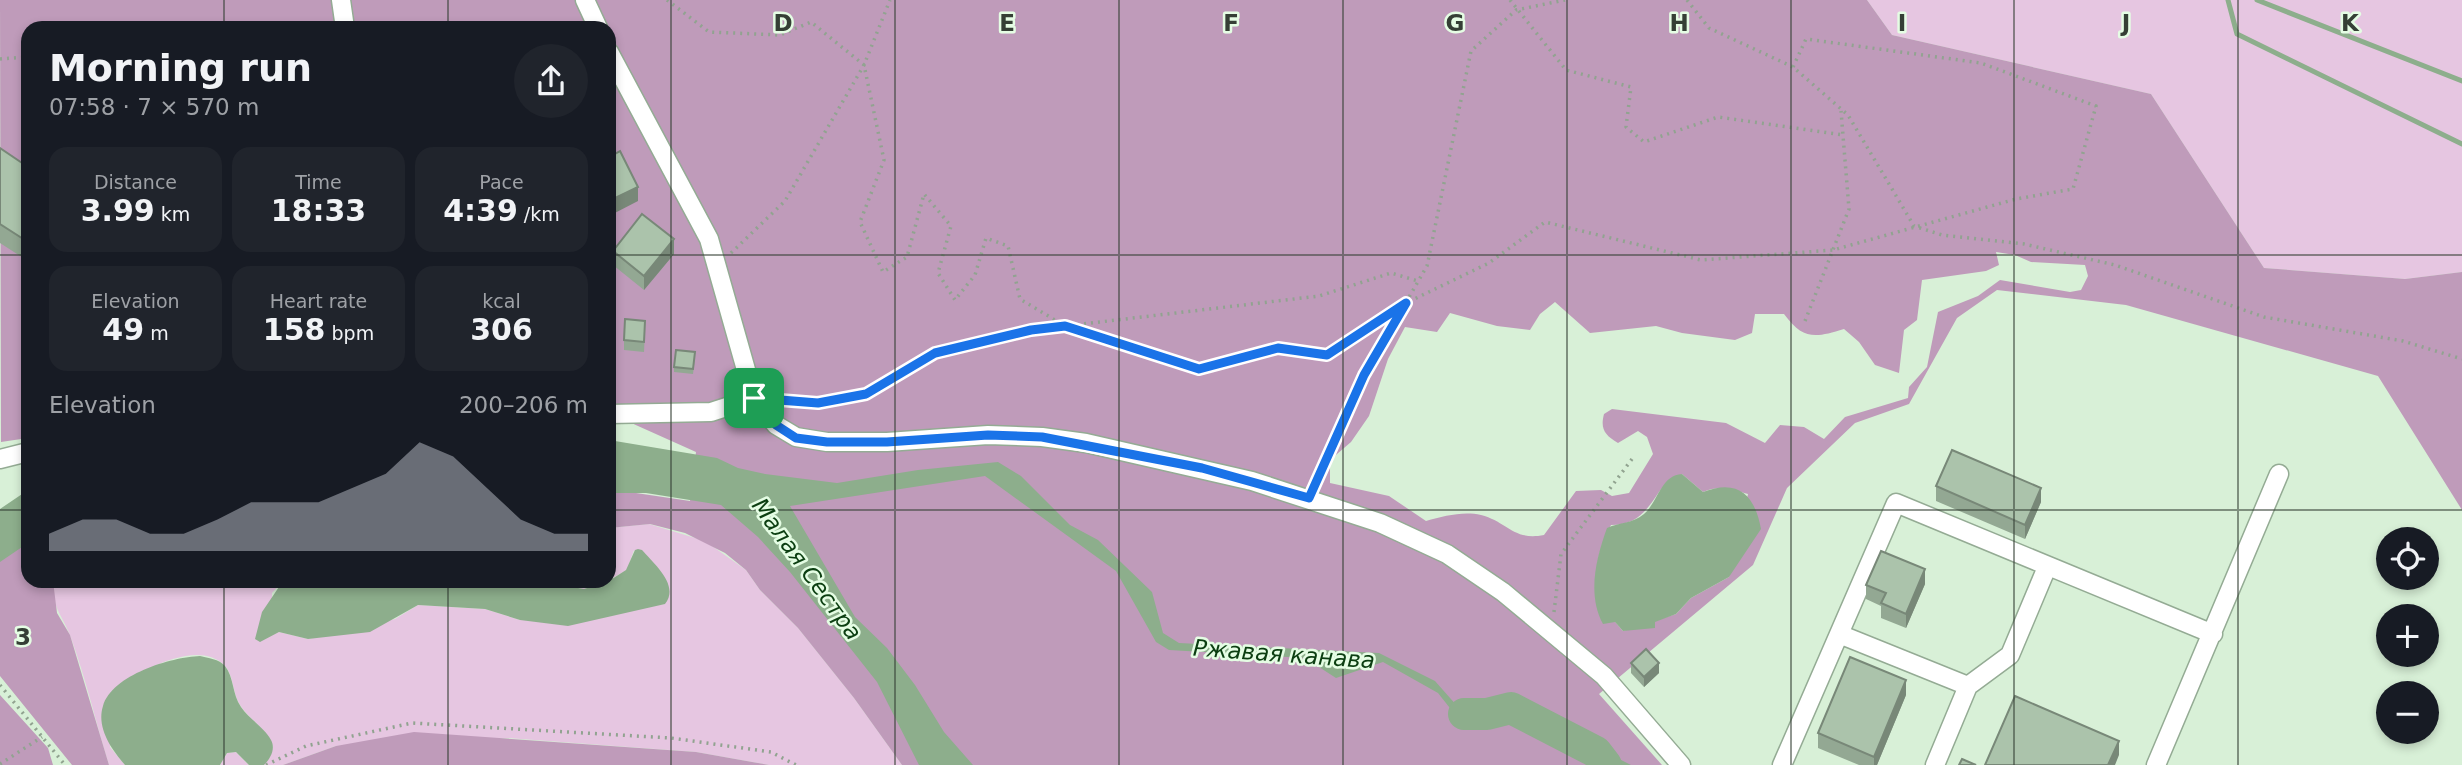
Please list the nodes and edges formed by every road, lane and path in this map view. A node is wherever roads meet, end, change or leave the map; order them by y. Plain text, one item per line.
1 (341, 0) edge
2 (586, 0) edge
3 (667, 0) edge
4 (890, 0) edge
5 (1510, 0) edge
6 (1565, 0) edge
7 (1687, 0) edge
8 (1516, 10) junction
9 (344, 21) edge
10 (595, 21) edge
11 (21, 58) edge
12 (0, 59) edge
13 (864, 65) junction
14 (616, 66) edge
15 (1793, 67) junction
16 (1841, 109) junction
17 (1843, 135) junction
18 (1914, 226) junction
19 (1833, 250) junction
20 (717, 267) junction
21 (1418, 281) junction
22 (1406, 303) junction
23 (1805, 320) dead end
24 (1065, 326) junction
25 (2462, 359) edge
26 (754, 398) junction
27 (616, 414) edge
28 (21, 454) edge
29 (1635, 455) dead end
30 (0, 459) edge
31 (2279, 474) dead end
32 (1309, 498) junction
33 (2047, 567) junction
34 (1552, 632) junction
35 (1839, 634) junction
36 (2213, 634) junction
37 (0, 685) edge
38 (1968, 686) junction
39 (43, 736) junction
40 (0, 764) edge
41 (65, 765) edge
42 (266, 765) edge
43 (796, 765) edge
44 (1681, 765) edge
45 (1782, 765) edge
46 (1935, 765) edge
47 (2156, 765) edge

1 - 9 street
2 - 10 street
3 - 13 path
4 - 13 path
5 - 8 path
6 - 8 path
7 - 15 path
8 - 17 path
8 - 21 path
11 - 12 path
13 - 20 path
13 - 24 path
14 - 20 street
15 - 16 path
15 - 18 path
16 - 17 path
16 - 18 path
17 - 19 path
18 - 19 path
18 - 25 path
19 - 22 path
19 - 23 path
20 - 26 street
21 - 22 path
21 - 24 path
22 - 24 path
22 - 32 path
24 - 26 path
26 - 27 street
26 - 32 street
28 - 30 street
29 - 34 path
31 - 36 street
32 - 34 street
33 - 35 street
33 - 36 street
33 - 38 street
34 - 44 street
35 - 38 street
35 - 45 street
36 - 47 street
37 - 39 path
38 - 46 street
39 - 40 path
39 - 41 path
42 - 43 path

